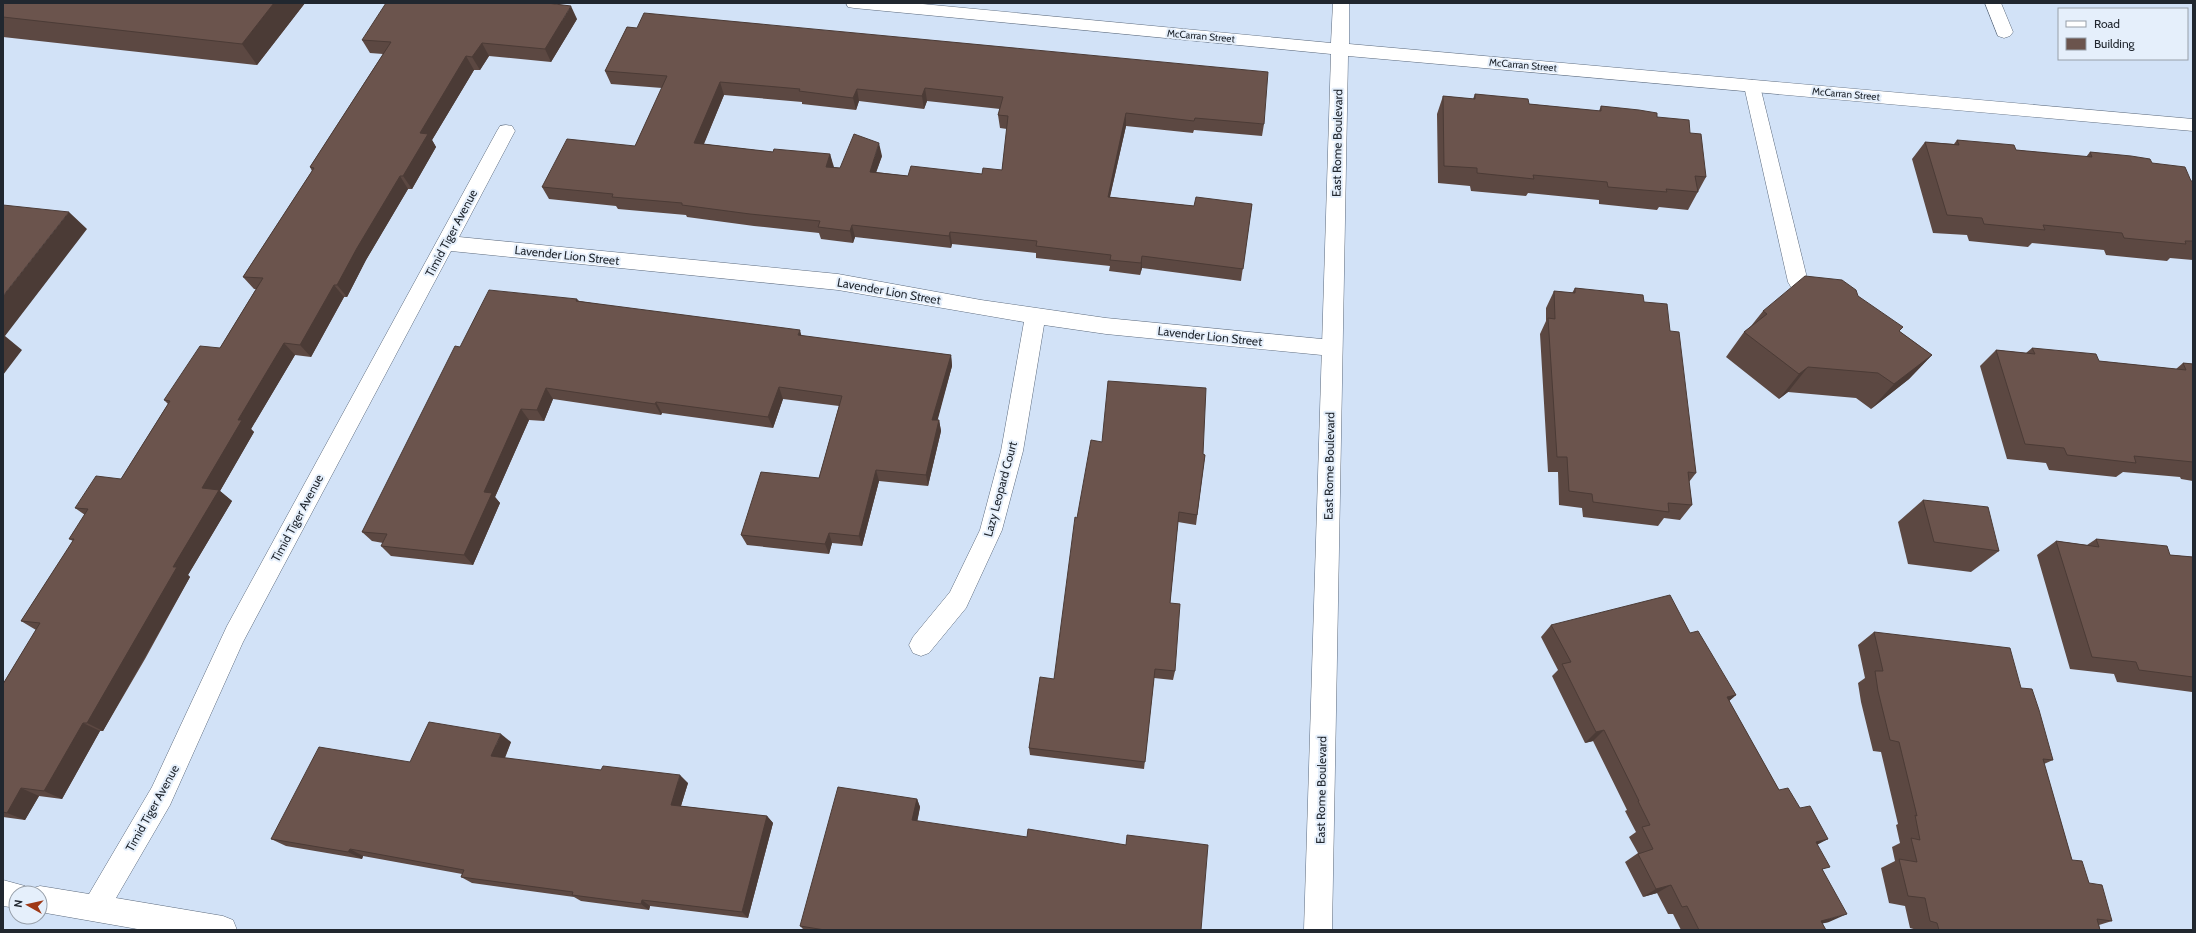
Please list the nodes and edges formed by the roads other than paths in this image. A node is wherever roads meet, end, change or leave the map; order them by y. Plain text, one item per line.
1 (854, 3) edge
2 (1340, 3) edge
3 (1993, 3) edge
4 (2004, 32) dead end
5 (1339, 49) junction
6 (1752, 86) junction
7 (2193, 125) edge
8 (506, 131) dead end
9 (446, 242) junction
10 (1798, 282) edge
11 (1035, 316) junction
12 (1332, 348) junction
13 (921, 645) dead end
14 (48, 901) edge
15 (95, 909) junction
16 (224, 930) edge
17 (1318, 930) edge

1 - 5 street, McCarran Street
2 - 5 street, East Rome Boulevard
3 - 4 street
5 - 6 street, McCarran Street
5 - 12 street, East Rome Boulevard
6 - 7 street, McCarran Street
6 - 10 lane
8 - 9 street, Timid Tiger Avenue
9 - 11 street, Lavender Lion Street
9 - 15 street, Timid Tiger Avenue
11 - 12 street, Lavender Lion Street
11 - 13 street, Lazy Leopard Court
12 - 17 street, East Rome Boulevard
14 - 15 street
15 - 16 street

